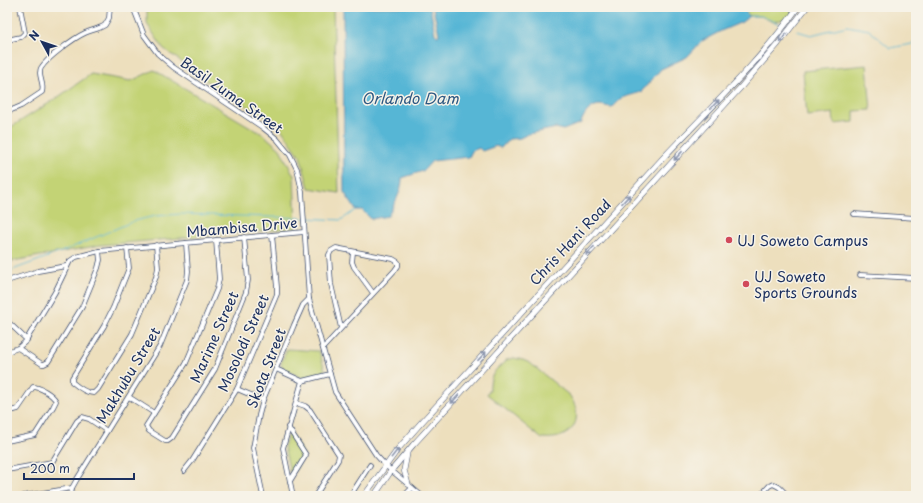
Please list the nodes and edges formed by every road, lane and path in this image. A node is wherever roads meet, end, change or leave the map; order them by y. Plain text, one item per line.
1 (20, 7) edge
2 (110, 7) edge
3 (133, 7) edge
4 (798, 7) edge
5 (807, 7) edge
6 (7, 40) edge
7 (7, 112) edge
8 (680, 140) junction
9 (687, 146) junction
10 (854, 214) dead end
11 (916, 218) edge
12 (304, 232) junction
13 (272, 235) junction
14 (244, 237) junction
15 (216, 240) junction
16 (186, 242) junction
17 (156, 245) junction
18 (127, 248) junction
19 (99, 251) junction
20 (352, 252) junction
21 (66, 266) junction
22 (860, 275) dead end
23 (360, 276) junction
24 (916, 278) edge
25 (355, 280) dead end
26 (7, 281) edge
27 (373, 293) junction
28 (309, 299) junction
29 (7, 321) edge
30 (341, 328) junction
31 (27, 340) junction
32 (18, 348) junction
33 (323, 348) junction
34 (7, 352) edge
35 (276, 369) junction
36 (330, 374) junction
37 (302, 381) junction
38 (237, 389) junction
39 (129, 397) junction
40 (263, 400) junction
41 (296, 403) junction
42 (7, 412) edge
43 (154, 412) junction
44 (288, 427) junction
45 (107, 431) junction
46 (7, 441) edge
47 (409, 450) junction
48 (370, 465) dead end
49 (386, 466) junction
50 (7, 470) edge
51 (184, 471) dead end
52 (391, 471) junction
53 (290, 481) junction
54 (410, 486) junction
55 (72, 488) junction
56 (24, 496) edge
57 (71, 496) edge
58 (263, 496) edge
59 (294, 496) edge
60 (315, 496) edge
61 (350, 496) edge
62 (364, 496) edge
63 (374, 496) edge
64 (404, 496) edge
65 (422, 496) edge
66 (760, 496) edge
67 (788, 496) edge

1 - 6 street
2 - 7 street
3 - 12 street, Basil Zuma Street
8 -> 4 main road, Chris Hani Road
5 -> 9 main road, Chris Hani Road
8 - 9 main road
49 -> 8 main road, Chris Hani Road
9 -> 47 main road, Chris Hani Road
10 - 11 street
12 - 13 street, Mbambisa Drive
12 - 28 street, Mbambisa Drive
13 - 14 street, Mbambisa Drive
13 - 38 street, Mosolodi Street
14 - 15 street, Mbambisa Drive
14 - 43 street, Marime Street
15 - 16 street, Mbambisa Drive
15 - 43 street
16 - 17 street, Mbambisa Drive
16 - 39 street, Makhubu Street
17 - 18 street, Mbambisa Drive
17 - 18 street
18 - 19 street, Mbambisa Drive
19 - 21 street, Mbambisa Drive
19 - 32 street
20 - 23 street
20 - 27 street
20 - 30 street
21 - 26 street
21 - 31 street
22 - 24 street
23 - 25 street
23 - 27 street
27 - 30 street
28 - 33 street, Mbambisa Drive
28 - 35 street, Skota Street
29 - 31 street
30 - 33 street
31 - 32 street
32 - 34 street
33 - 36 street, Mbambisa Drive
35 - 37 street
35 - 40 street, Skota Street
36 - 37 street
36 - 49 street, Mbambisa Drive
37 - 41 street
38 - 40 street
38 - 51 street, Mosolodi Street
39 - 43 street
39 - 45 street, Makhubu Street
40 - 58 street, Skota Street
41 - 44 street
41 - 60 street
42 - 46 street
44 - 53 street
44 - 53 street
45 - 50 street
45 - 55 street, Makhubu Street
47 - 52 main road, Chris Hani Road
47 - 54 main road
48 - 61 street
49 - 52 street, Mbambisa Drive
49 - 62 main road, Chris Hani Road
52 - 54 street, Mbambisa Drive
52 - 63 main road, Chris Hani Road
53 - 59 street
54 - 64 street
54 - 65 street, Mbambisa Drive
55 - 56 street
55 - 57 street, Makhubu Street
66 - 67 street

